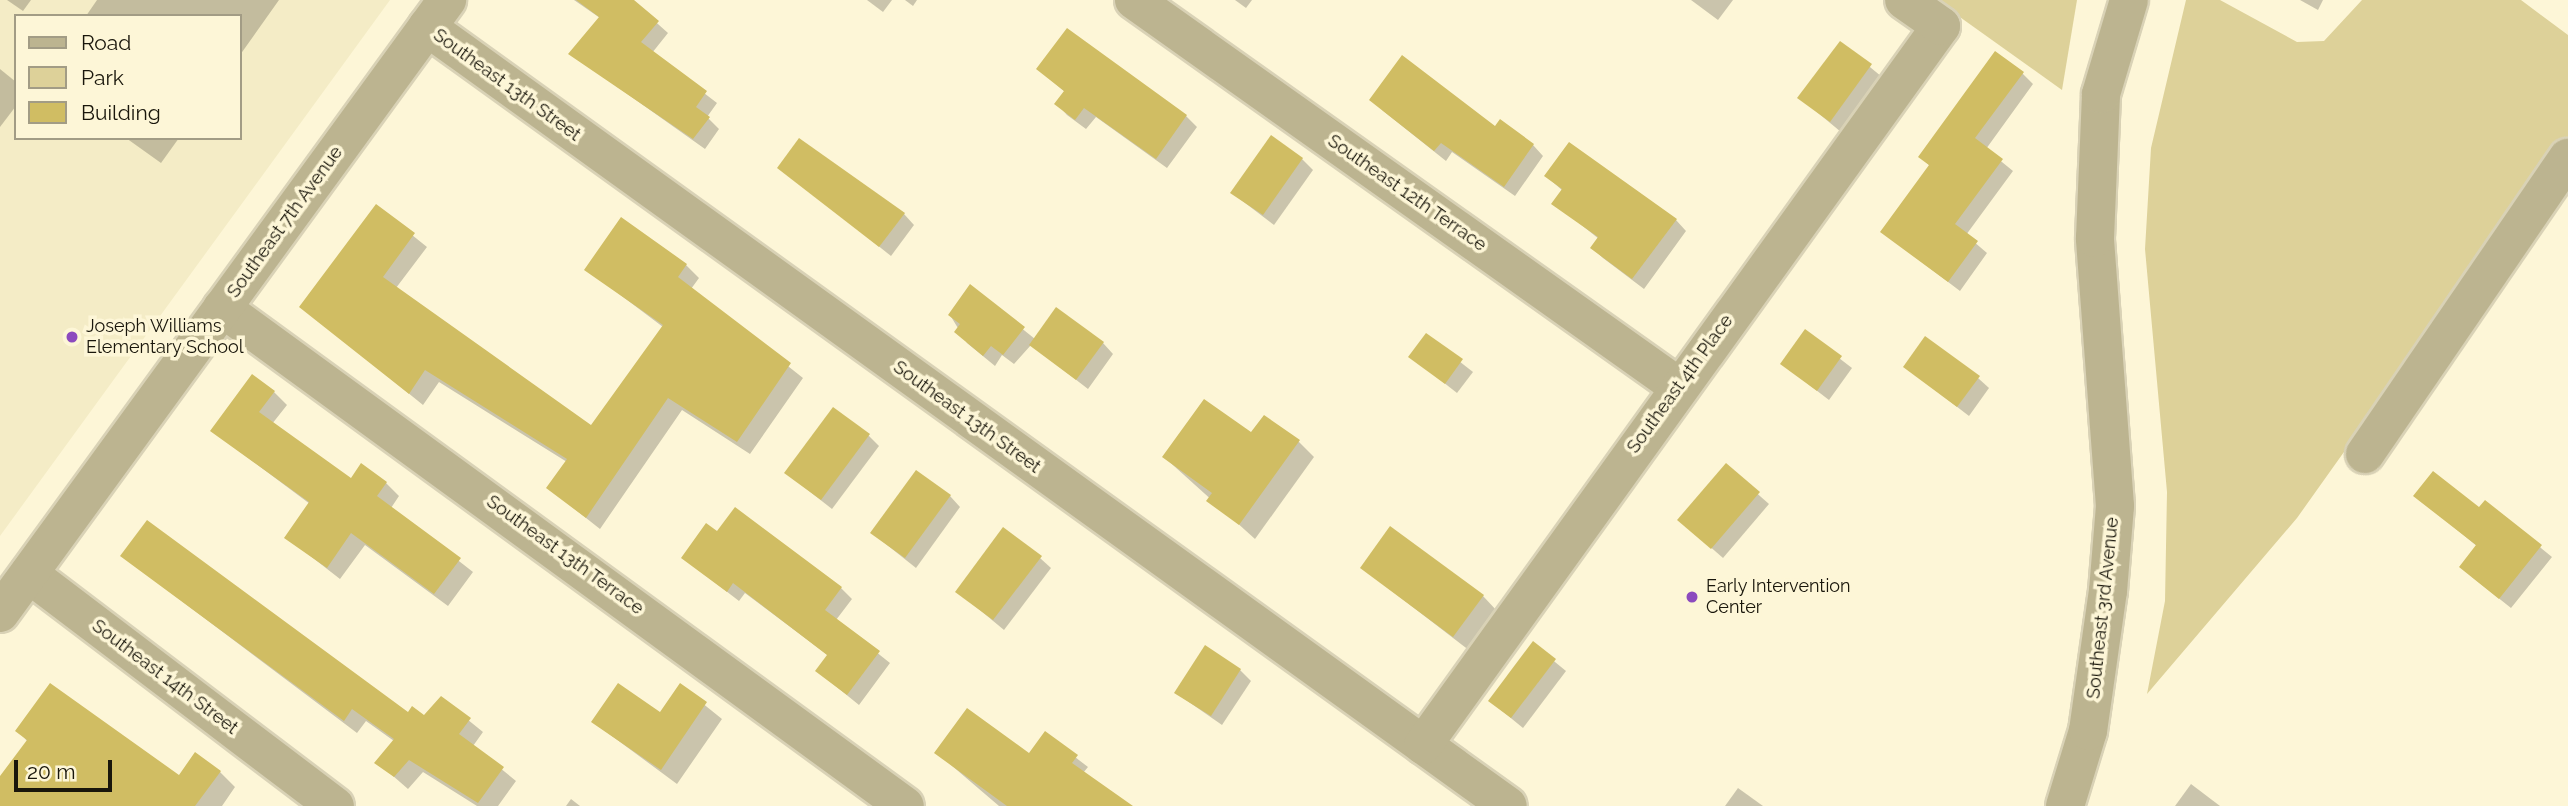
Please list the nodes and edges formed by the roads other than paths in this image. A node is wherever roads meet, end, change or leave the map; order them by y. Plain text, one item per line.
1 (1134, 0) edge
2 (1904, 0) edge
3 (2129, 0) edge
4 (437, 14) edge
5 (2568, 158) edge
6 (222, 308) junction
7 (1679, 387) junction
8 (2365, 454) dead end
9 (29, 574) junction
10 (0, 613) edge
11 (1423, 745) junction
12 (335, 806) edge
13 (905, 806) edge
14 (1508, 806) edge
15 (2064, 806) edge

1 - 7 street, Southeast 12th Terrace
2 - 7 street, Southeast 4th Place
3 - 15 street, Southeast 3rd Avenue
4 - 6 street, Southeast 7th Avenue
4 - 11 street, Southeast 13th Street
5 - 8 street
6 - 9 street, Southeast 7th Avenue
6 - 13 street, Southeast 13th Terrace
7 - 11 street, Southeast 4th Place
9 - 10 street, Southeast 7th Avenue
9 - 12 street, Southeast 14th Street
11 - 14 street, Southeast 13th Street

